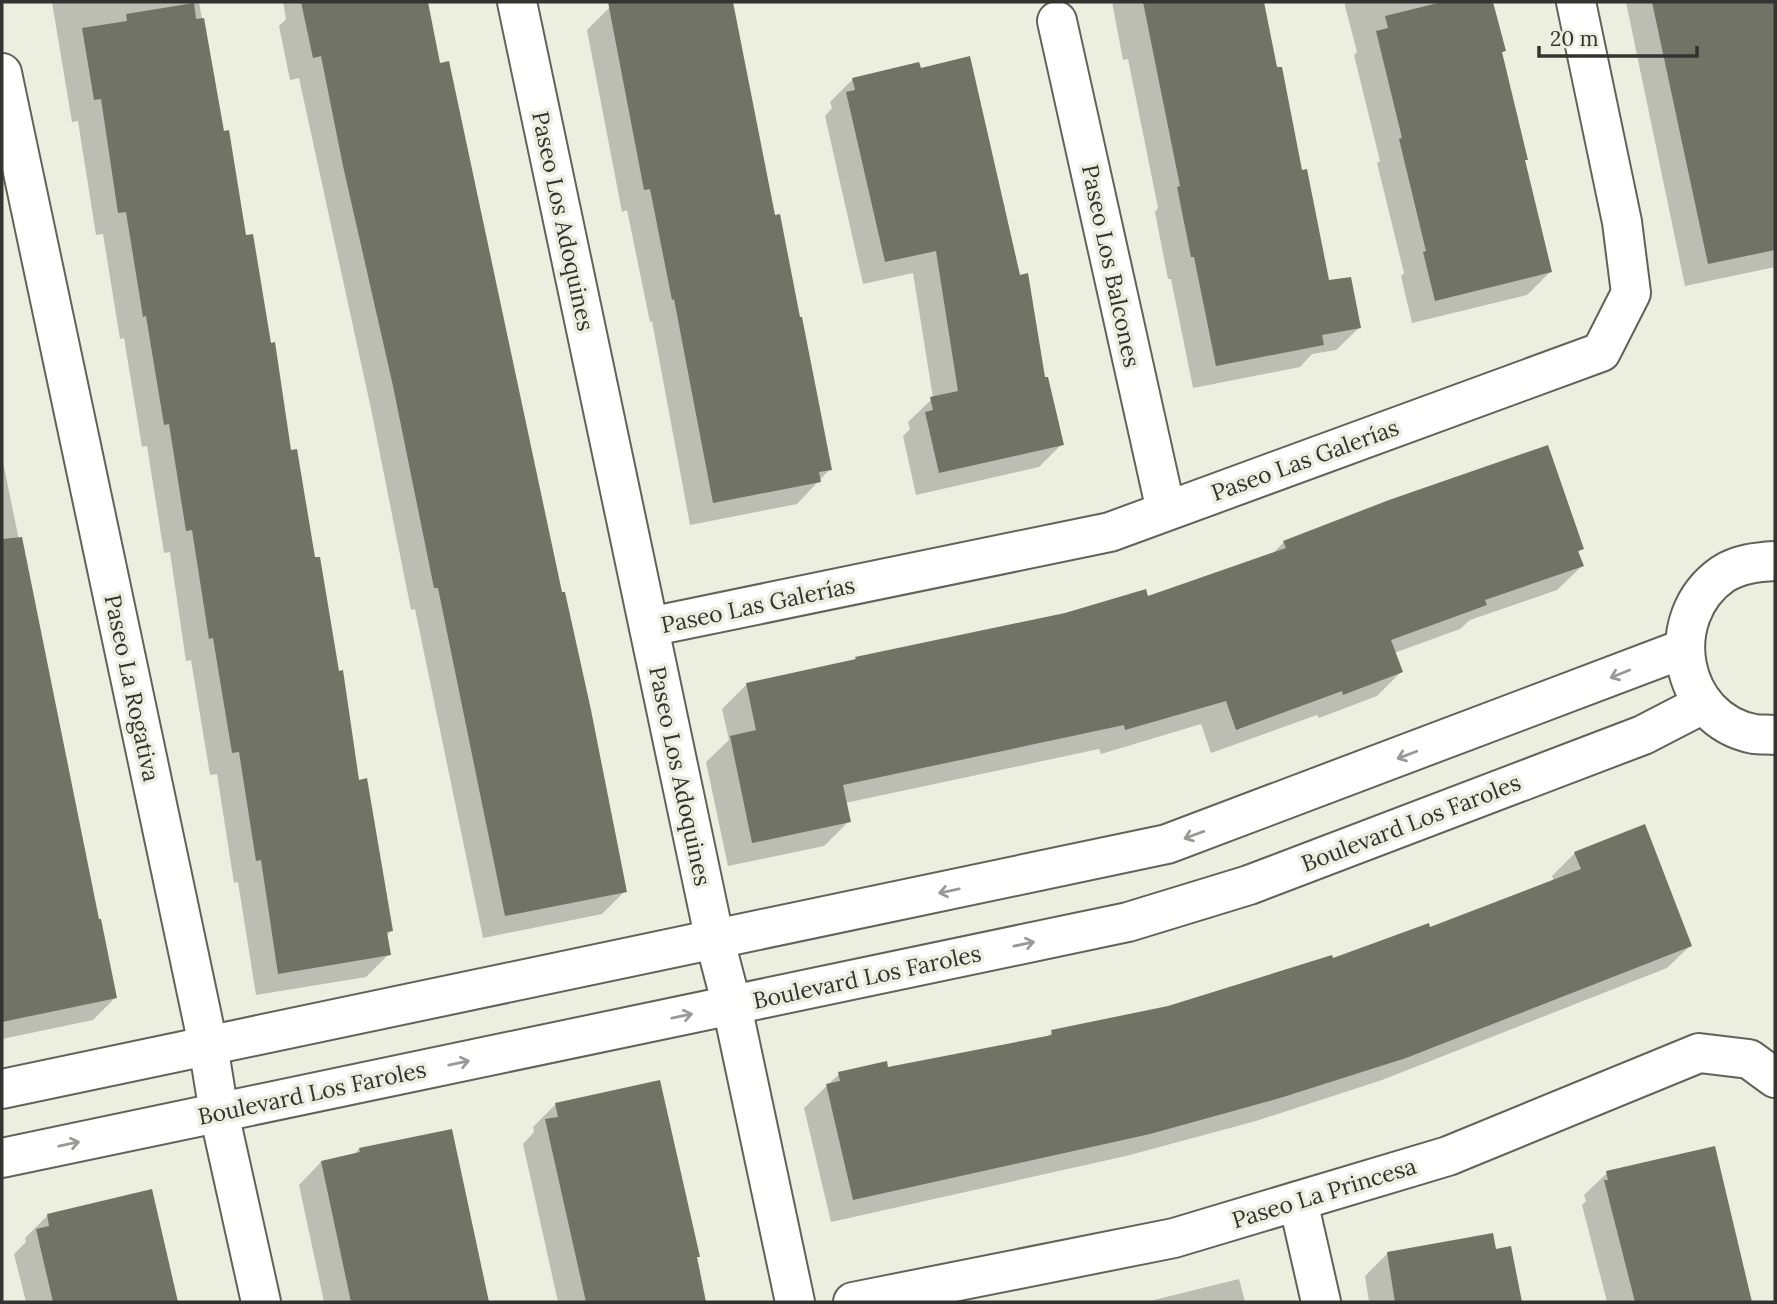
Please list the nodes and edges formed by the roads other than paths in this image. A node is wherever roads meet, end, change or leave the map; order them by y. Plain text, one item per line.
1 (517, 2) edge
2 (1576, 2) edge
3 (1057, 21) dead end
4 (2, 74) edge
5 (1166, 511) junction
6 (1775, 561) edge
7 (649, 627) junction
8 (1683, 649) junction
9 (1703, 704) junction
10 (1775, 735) edge
11 (715, 941) junction
12 (732, 1006) junction
13 (208, 1045) junction
14 (1775, 1078) edge
15 (2, 1089) edge
16 (219, 1113) junction
17 (2, 1158) edge
18 (1298, 1201) junction
19 (261, 1302) edge
20 (795, 1302) edge
21 (853, 1302) edge
22 (1321, 1302) edge

1 - 7 street, Paseo Los Adoquines
2 - 5 street, Paseo Las Galerías
3 - 5 street, Paseo Los Balcones
4 - 13 street, Paseo La Rogativa
5 - 7 street, Paseo Las Galerías
6 - 8 street
7 - 11 street, Paseo Los Adoquines
8 - 9 street
8 -> 11 street
9 - 10 street
12 -> 9 street, Boulevard Los Faroles
11 - 12 street, Paseo Los Adoquines
11 - 13 street
16 -> 12 street, Boulevard Los Faroles
12 - 20 street, Paseo Los Adoquines
13 - 15 street
13 - 16 street, Paseo La Rogativa
14 - 18 street, Paseo La Princesa
17 -> 16 street, Boulevard Los Faroles
16 - 19 street, Paseo La Rogativa
18 - 21 street, Paseo La Princesa
18 - 22 street

